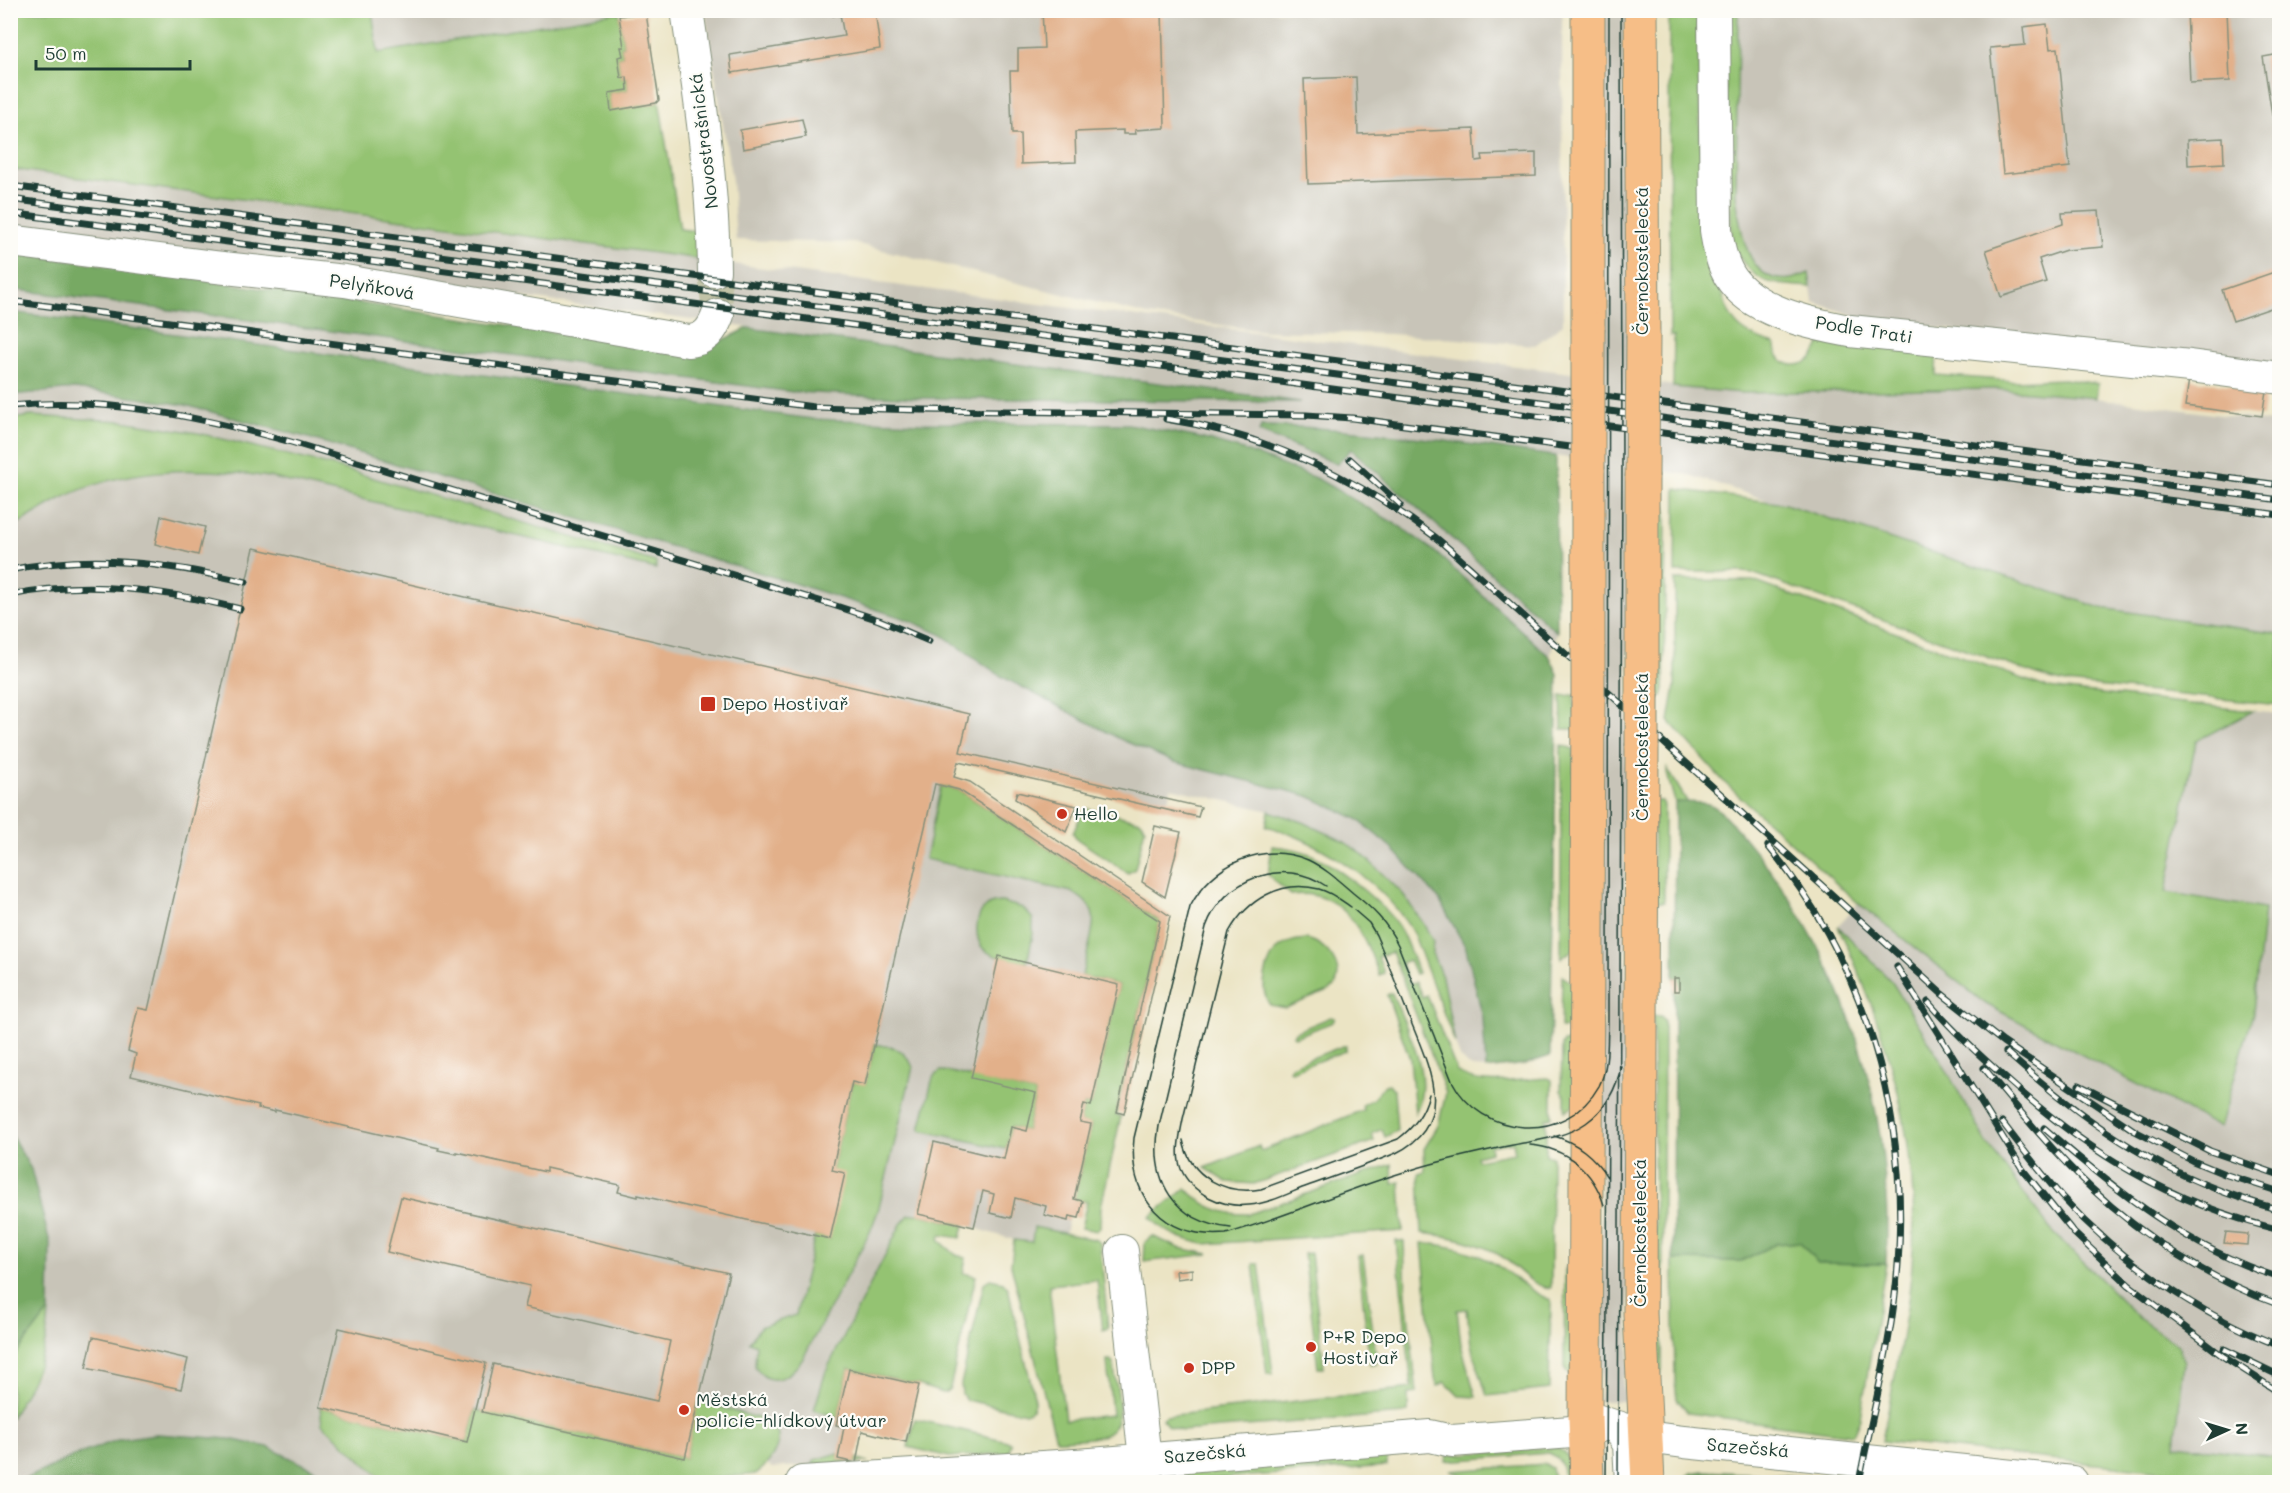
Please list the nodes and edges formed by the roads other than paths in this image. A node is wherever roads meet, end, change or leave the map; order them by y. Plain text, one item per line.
1 (687, 10) edge
2 (1588, 10) edge
3 (1641, 10) edge
4 (1714, 10) edge
5 (10, 241) edge
6 (714, 272) tunnel mouth
7 (712, 325) dead end
8 (2280, 378) edge
9 (1122, 1251) dead end
10 (1608, 1427) junction
11 (1145, 1471) edge
12 (2036, 1480) edge
13 (802, 1482) edge
14 (1587, 1482) edge
15 (1631, 1482) edge
16 (1648, 1482) edge
17 (2072, 1482) edge

1 - 6 street, Novostrašnická
2 - 10 main road, Černokostelecká, bridge
3 - 10 main road, Černokostelecká, bridge
4 - 8 street, Podle Trati
5 - 7 street, Pelyňková
9 - 11 street
10 - 11 street, Sazečská
10 - 12 street, Sazečská
10 - 14 main road, Černokostelecká
10 - 15 street
10 - 16 main road, Černokostelecká
11 - 13 street, Sazečská
12 - 17 street, Sazečská

